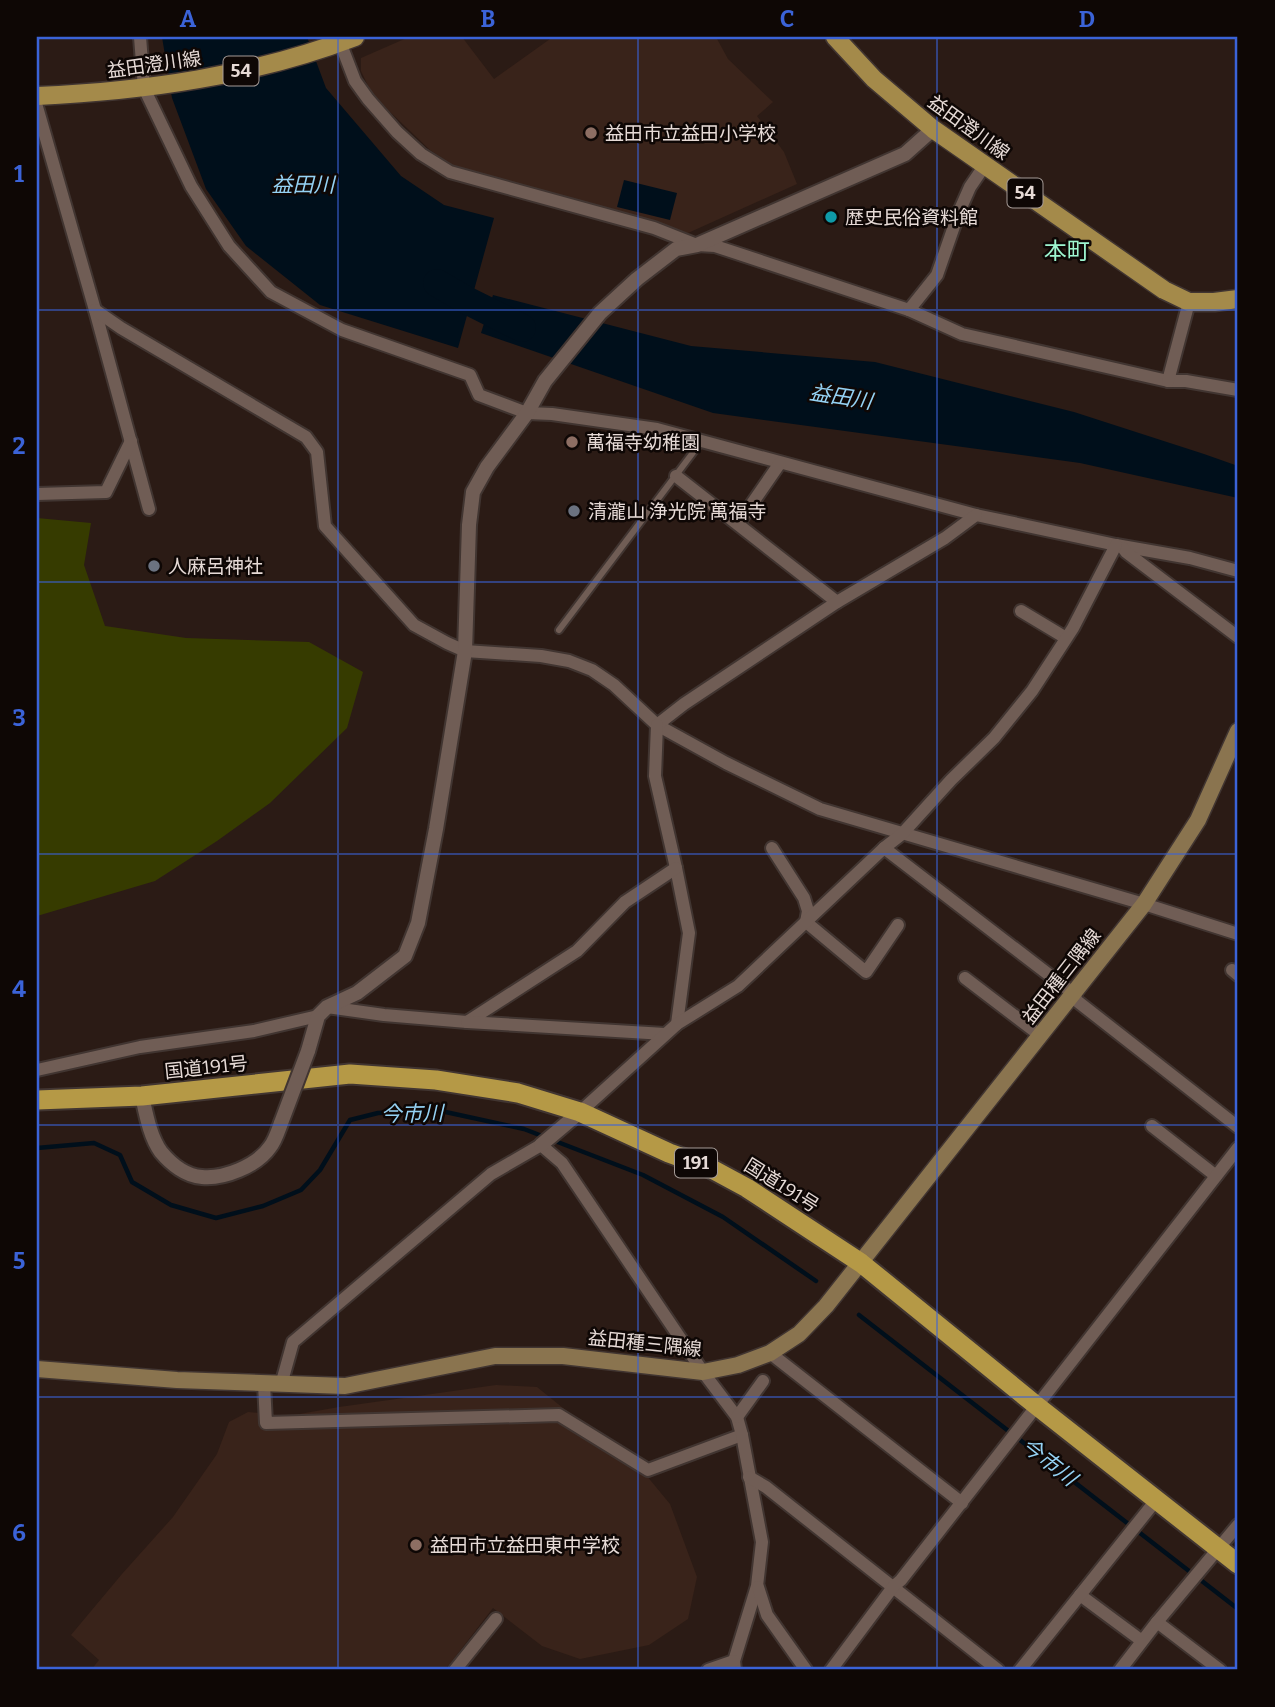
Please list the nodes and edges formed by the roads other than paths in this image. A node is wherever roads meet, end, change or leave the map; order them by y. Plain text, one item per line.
1 (140, 37) edge
2 (835, 37) edge
3 (347, 40) edge
4 (152, 87) junction
5 (37, 96) edge
6 (37, 107) edge
7 (933, 129) junction
8 (985, 165) junction
9 (697, 245) junction
10 (1238, 299) edge
11 (1189, 302) junction
12 (95, 310) junction
13 (909, 310) junction
14 (1168, 381) junction
15 (1238, 390) edge
16 (527, 413) junction
17 (131, 441) junction
18 (701, 442) junction
19 (780, 463) junction
20 (676, 476) junction
21 (37, 494) edge
22 (149, 509) dead end
23 (976, 515) junction
24 (738, 524) junction
25 (1119, 546) junction
26 (1238, 571) edge
27 (837, 602) junction
28 (1021, 611) dead end
29 (559, 630) dead end
30 (1066, 638) junction
31 (1238, 638) edge
32 (465, 651) junction
33 (1238, 720) edge
34 (657, 725) junction
35 (1238, 731) edge
36 (902, 834) junction
37 (772, 848) dead end
38 (884, 848) junction
39 (1178, 852) junction
40 (676, 868) junction
41 (1144, 904) junction
42 (806, 922) junction
43 (898, 925) dead end
44 (1238, 934) edge
45 (965, 978) dead end
46 (1074, 994) junction
47 (322, 1012) junction
48 (467, 1022) junction
49 (677, 1024) junction
50 (665, 1034) junction
51 (1041, 1036) junction
52 (37, 1070) edge
53 (142, 1096) junction
54 (37, 1100) edge
55 (580, 1112) junction
56 (1152, 1126) dead end
57 (1238, 1127) edge
58 (541, 1144) junction
59 (1238, 1148) edge
60 (1216, 1176) junction
61 (861, 1263) junction
62 (770, 1353) junction
63 (37, 1369) edge
64 (703, 1373) junction
65 (763, 1381) dead end
66 (264, 1384) junction
67 (281, 1385) junction
68 (1037, 1406) junction
69 (737, 1417) junction
70 (742, 1435) junction
71 (749, 1477) junction
72 (1157, 1499) junction
73 (962, 1503) junction
74 (1238, 1525) edge
75 (1219, 1549) junction
76 (1238, 1564) edge
77 (757, 1586) junction
78 (893, 1587) junction
79 (1080, 1595) junction
80 (496, 1619) dead end
81 (1157, 1622) junction
82 (1142, 1641) junction
83 (734, 1665) edge
84 (455, 1670) edge
85 (708, 1670) edge
86 (806, 1670) edge
87 (831, 1670) edge
88 (998, 1670) edge
89 (1020, 1670) edge
90 (1120, 1670) edge
91 (1220, 1670) edge

1 - 4 street
2 - 7 main road, 益田澄川線 / 54
3 - 4 main road, 益田澄川線 / 54
3 - 9 street
4 - 5 main road, 益田澄川線 / 54
4 - 16 street
6 - 12 street
7 - 8 main road, 益田澄川線 / 54
7 - 9 street
8 - 11 main road, 益田澄川線 / 54
8 - 13 street
9 - 13 street
9 - 16 street
10 - 11 main road, 益田澄川線 / 54
11 - 14 street
12 - 17 street
12 - 32 street
13 - 14 street
14 - 15 street
16 - 18 street
16 - 32 street
17 - 21 street
17 - 22 street
18 - 19 street
18 - 20 lane
19 - 23 street
19 - 24 street
20 - 24 street
20 - 29 lane
23 - 25 street
23 - 27 street
24 - 27 street
25 - 26 street
25 - 30 street
25 - 31 street
27 - 34 street
28 - 30 street
30 - 36 street
32 - 34 street
32 - 47 street
33 - 39 main road, 益田種三隅線
34 - 36 street
34 - 40 street
35 - 39 main road, 益田種三隅線
36 - 38 street
36 - 41 street
37 - 42 street
38 - 42 street
38 - 46 street
39 - 41 main road, 益田種三隅線
40 - 48 street
40 - 49 street
41 - 44 street
41 - 46 main road, 益田種三隅線
42 - 43 street
42 - 49 street
45 - 51 street
46 - 51 main road, 益田種三隅線
46 - 57 street
47 - 48 street
47 - 52 street
47 - 53 street, bridge
48 - 50 street
49 - 50 street
50 - 55 street
51 - 61 main road, 益田種三隅線
53 - 54 highway, 国道191号 / 191
53 - 55 highway, 国道191号 / 191
55 - 58 street
55 - 61 highway, 国道191号 / 191
56 - 60 street
58 - 64 street
58 - 67 street
59 - 60 street
60 - 68 street
61 - 62 main road, 益田種三隅線
61 - 68 highway, 国道191号 / 191
62 - 64 main road, 益田種三隅線
62 - 73 street
63 - 66 main road, 益田種三隅線
64 - 67 main road, 益田種三隅線
64 - 69 street
65 - 69 street
66 - 67 main road, 益田種三隅線
66 - 70 street
68 - 72 highway, 国道191号 / 191
68 - 73 street
69 - 70 street
70 - 71 street
71 - 77 street
71 - 78 street
72 - 75 highway, 国道191号 / 191
72 - 79 street
73 - 78 street
74 - 75 street
75 - 76 highway, 国道191号 / 191
75 - 81 street
77 - 83 street
77 - 86 street
78 - 87 street
78 - 88 street
79 - 82 street
79 - 89 street
80 - 84 street
81 - 82 street
81 - 91 street
82 - 90 street
83 - 85 street

